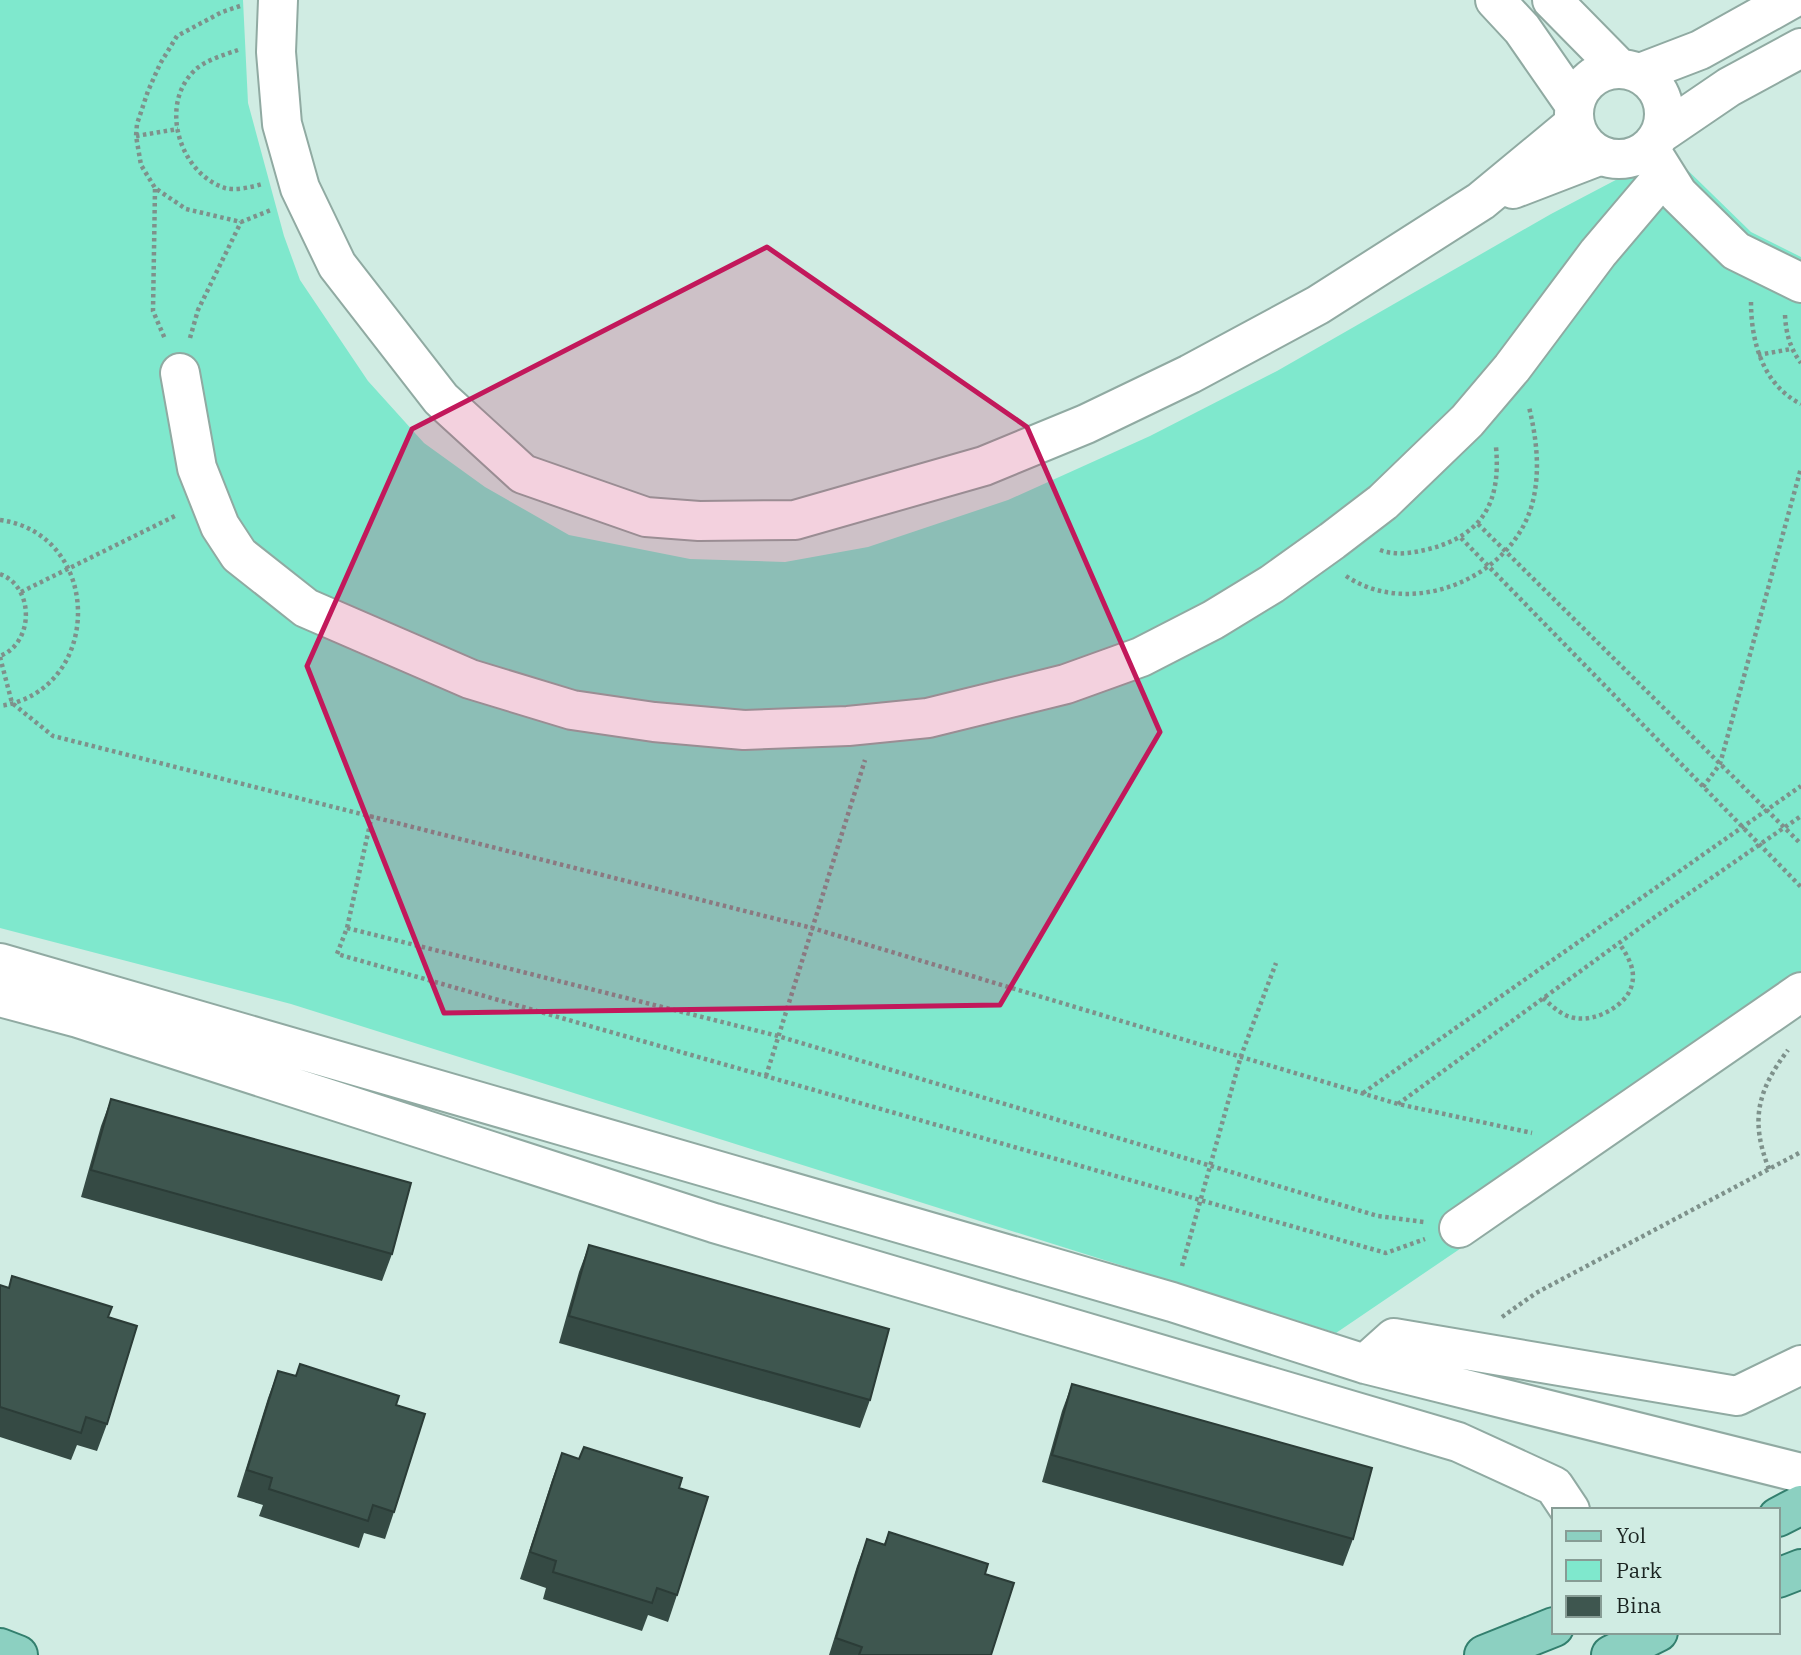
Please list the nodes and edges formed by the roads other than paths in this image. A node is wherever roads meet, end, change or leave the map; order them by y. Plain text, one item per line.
1 (1495, 0) edge
2 (1552, 0) edge
3 (1790, 0) edge
4 (278, 2) edge
5 (1801, 48) edge
6 (1630, 70) junction
7 (1574, 114) junction
8 (1658, 152) junction
9 (1599, 156) junction
10 (1481, 201) junction
11 (1788, 277) edge
12 (180, 373) road end
13 (0, 963) edge
14 (1801, 992) edge
15 (0, 997) edge
16 (1459, 1228) road end
17 (1365, 1364) junction
18 (1801, 1365) edge
19 (1801, 1474) edge
20 (1801, 1506) edge
21 (1569, 1508) edge
22 (1780, 1516) edge
23 (1801, 1569) edge
24 (1780, 1577) edge
25 (1552, 1628) edge
26 (1654, 1634) edge
27 (0, 1647) edge
28 (18, 1655) edge
29 (1484, 1655) edge
30 (1611, 1655) edge

1 - 7 street
2 - 6 street
3 - 6 street
4 - 10 street
5 - 8 street
6 - 7 street
6 - 8 street
7 - 9 street
7 - 10 street
8 - 9 street
8 - 11 street
8 - 12 street
9 - 10 street
13 - 17 street
14 - 16 street
15 - 21 street
17 - 18 street
17 - 19 street
20 - 22 main road
23 - 24 main road
25 - 29 main road
26 - 30 main road
27 - 28 main road

